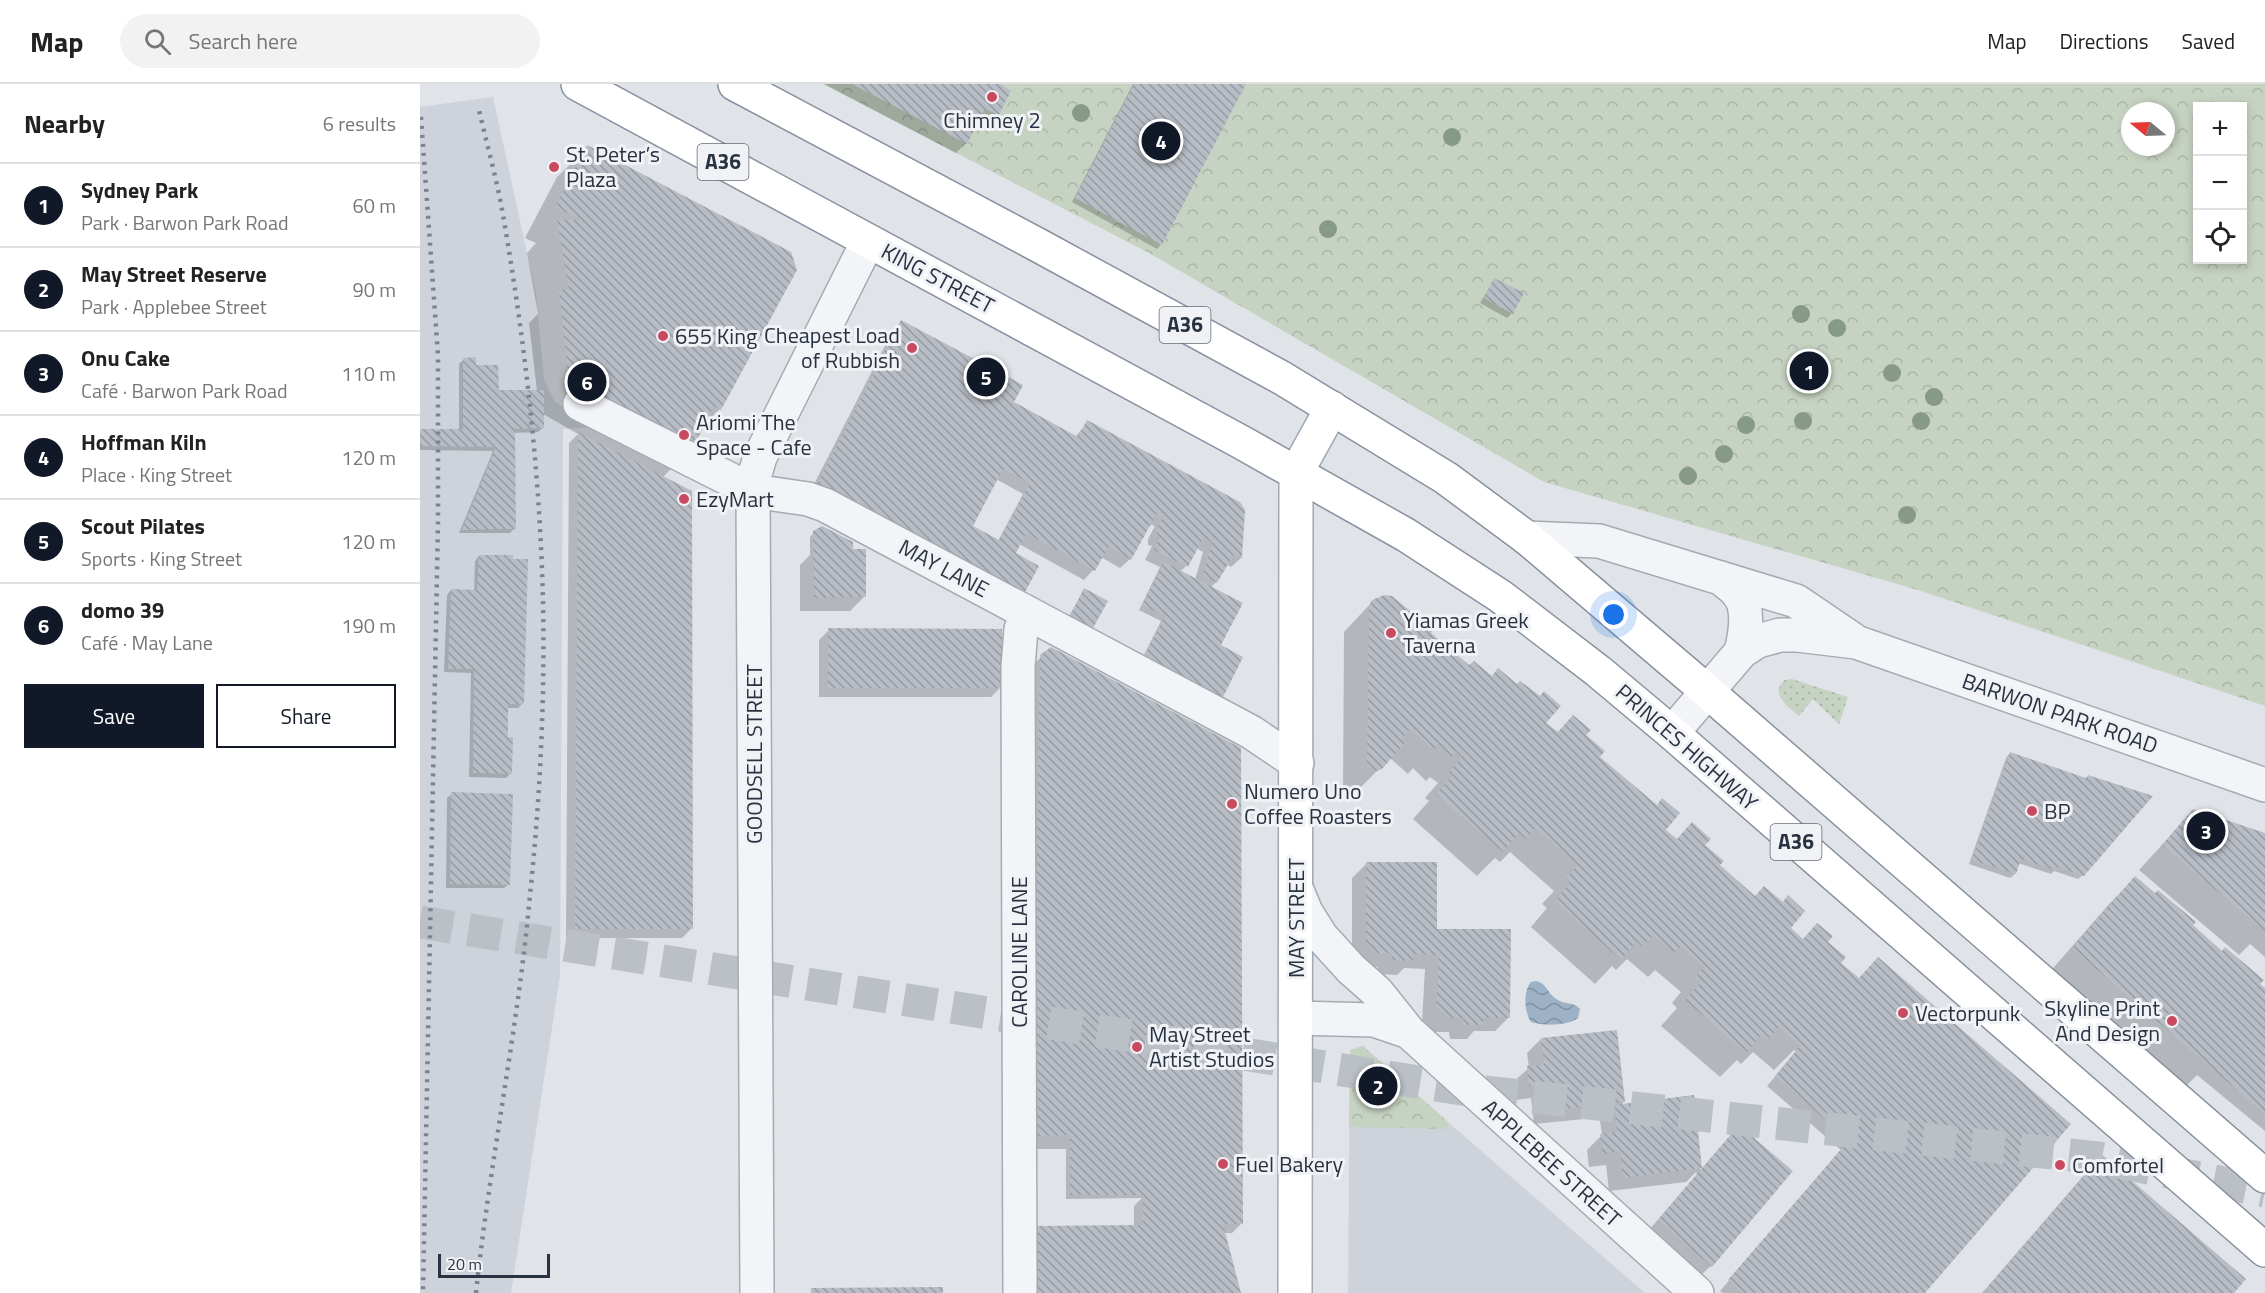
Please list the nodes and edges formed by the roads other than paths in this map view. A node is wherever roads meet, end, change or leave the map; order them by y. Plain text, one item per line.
1 (578, 84) edge
2 (735, 84) edge
3 (868, 241) junction
4 (580, 404) dead end
5 (1332, 408) junction
6 (1296, 473) junction
7 (753, 491) junction
8 (1527, 538) junction
9 (1721, 578) junction
10 (1028, 613) junction
11 (1856, 642) junction
12 (1741, 652) junction
13 (1708, 692) junction
14 (1672, 733) junction
15 (1297, 763) junction
16 (2265, 785) edge
17 (1296, 888) junction
18 (1296, 1018) junction
19 (1409, 1032) junction
20 (2265, 1176) edge
21 (2265, 1250) edge
22 (757, 1293) edge
23 (1020, 1293) edge
24 (1296, 1293) edge
25 (1697, 1293) edge

1 - 3 main road, KING STREET / A36
2 - 5 main road, A36
3 - 6 main road, KING STREET / A36
3 - 7 street, GOODSELL STREET
4 - 7 street, MAY LANE
5 - 6 main road, MAY STREET
5 - 8 main road, A36
6 - 14 main road, PRINCES HIGHWAY / A36
6 - 15 main road, MAY STREET
7 - 10 street, MAY LANE
7 - 22 street, GOODSELL STREET
8 - 9 street, BARWON PARK ROAD
8 - 13 main road, A36
9 - 11 street, BARWON PARK ROAD
9 - 12 street
10 - 15 street, MAY LANE
10 - 23 street, CAROLINE LANE
11 - 12 street, BARWON PARK ROAD
11 - 16 street, BARWON PARK ROAD
12 - 13 street, BARWON PARK ROAD
13 - 14 street, BARWON PARK ROAD
13 - 20 main road, A36
14 - 21 main road, PRINCES HIGHWAY / A36
15 - 17 main road, MAY STREET
17 - 18 main road, MAY STREET
17 - 19 street, APPLEBEE STREET
18 - 19 street, APPLEBEE STREET
18 - 24 main road, MAY STREET
19 - 25 street, APPLEBEE STREET

